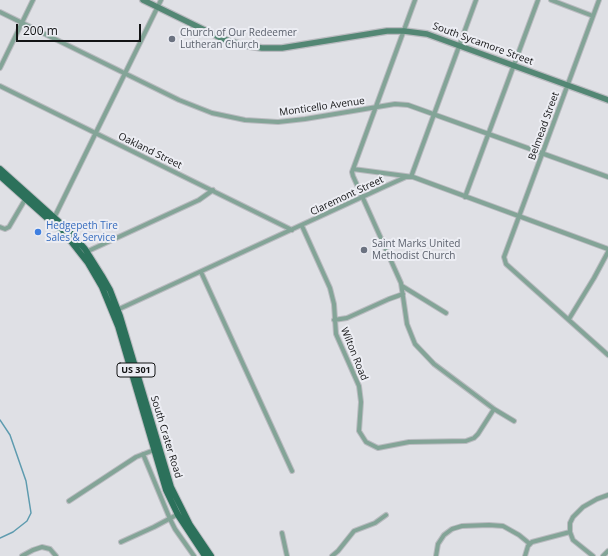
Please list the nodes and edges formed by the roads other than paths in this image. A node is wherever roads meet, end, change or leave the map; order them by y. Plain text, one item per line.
1 (33, 0) edge
2 (143, 0) edge
3 (161, 0) edge
4 (415, 0) edge
5 (476, 0) edge
6 (538, 0) edge
7 (550, 0) edge
8 (600, 0) edge
9 (157, 7) junction
10 (0, 12) edge
11 (593, 16) junction
12 (22, 23) junction
13 (404, 31) junction
14 (460, 45) junction
15 (514, 65) junction
16 (0, 68) edge
17 (125, 73) junction
18 (568, 85) junction
19 (0, 86) edge
20 (608, 100) edge
21 (376, 107) junction
22 (435, 114) junction
23 (96, 133) junction
24 (488, 134) junction
25 (542, 154) junction
26 (0, 169) edge
27 (353, 169) junction
28 (0, 176) edge
29 (412, 177) junction
30 (608, 177) edge
31 (213, 190) junction
32 (27, 196) junction
33 (465, 197) junction
34 (362, 198) junction
35 (519, 217) junction
36 (54, 220) junction
37 (302, 226) junction
38 (0, 227) edge
39 (292, 230) junction
40 (608, 251) edge
41 (84, 253) junction
42 (201, 272) junction
43 (402, 286) junction
44 (403, 294) junction
45 (115, 311) junction
46 (446, 313) dead end
47 (569, 319) junction
48 (334, 320) junction
49 (608, 355) edge
50 (494, 409) junction
51 (514, 421) dead end
52 (154, 450) junction
53 (143, 454) junction
54 (292, 471) dead end
55 (608, 495) edge
56 (69, 501) dead end
57 (180, 513) junction
58 (386, 515) dead end
59 (170, 519) junction
60 (570, 532) junction
61 (282, 533) dead end
62 (121, 542) dead end
63 (530, 544) junction
64 (608, 551) edge
65 (22, 556) edge
66 (56, 556) edge
67 (194, 556) edge
68 (205, 556) edge
69 (211, 556) edge
70 (287, 556) edge
71 (332, 556) edge
72 (436, 556) edge
73 (525, 556) edge
74 (593, 556) edge
75 (603, 556) edge

1 - 12 street
2 - 9 main road, South Sycamore Street
3 - 9 street
4 - 13 street
5 - 14 street
6 - 15 street
7 - 11 street
8 - 11 street, Belmead Street
9 - 13 main road, South Sycamore Street
9 - 17 street
10 - 12 street, Monticello Avenue
11 - 18 street, Belmead Street
12 - 16 street
12 - 17 street, Monticello Avenue
13 - 14 main road, South Sycamore Street
13 - 21 street
14 - 15 main road, South Sycamore Street
14 - 22 street
15 - 18 main road, South Sycamore Street
15 - 24 street
17 - 21 street, Monticello Avenue
17 - 23 street
18 - 20 main road, South Sycamore Street
18 - 25 street, Belmead Street
19 - 23 street, Oakland Street
21 - 22 street, Monticello Avenue
21 - 27 street
22 - 24 street, Monticello Avenue
22 - 29 street
23 - 31 street, Oakland Street
23 - 36 street
24 - 25 street, Monticello Avenue
24 - 33 street
25 - 30 street, Monticello Avenue
25 - 35 street, Belmead Street
26 - 32 main road, South Crater Road / US 301
27 - 29 street
27 - 34 street
28 - 32 main road, South Crater Road / US 301
29 - 33 street
29 - 34 street, Claremont Street
31 - 39 street, Oakland Street
31 - 41 street
32 - 36 main road, South Crater Road / US 301
32 - 38 street
33 - 35 street
34 - 37 street, Claremont Street
34 - 43 street
35 - 40 street
35 - 47 street, Belmead Street
36 - 41 main road, South Crater Road / US 301
37 - 39 street, Claremont Street
37 - 48 street, Wilton Road
39 - 42 street, Claremont Street
40 - 47 street
41 - 45 main road, South Crater Road / US 301
42 - 45 street, Claremont Street
42 - 54 street
43 - 44 street
43 - 46 street
44 - 48 street
44 - 50 street
45 - 52 main road, South Crater Road / US 301
45 - 57 main road, South Crater Road / US 301
47 - 49 street
48 - 50 street, Wilton Road
50 - 51 street
52 - 53 street
52 - 57 main road, South Crater Road / US 301
53 - 56 street
53 - 59 street
55 - 60 street
57 - 59 street
57 - 68 main road, South Crater Road / US 301
57 - 69 main road, South Crater Road / US 301
58 - 71 street
59 - 62 street
59 - 67 street
60 - 63 street
60 - 74 street
61 - 70 street
63 - 72 street
63 - 73 street
64 - 75 street
65 - 66 street

